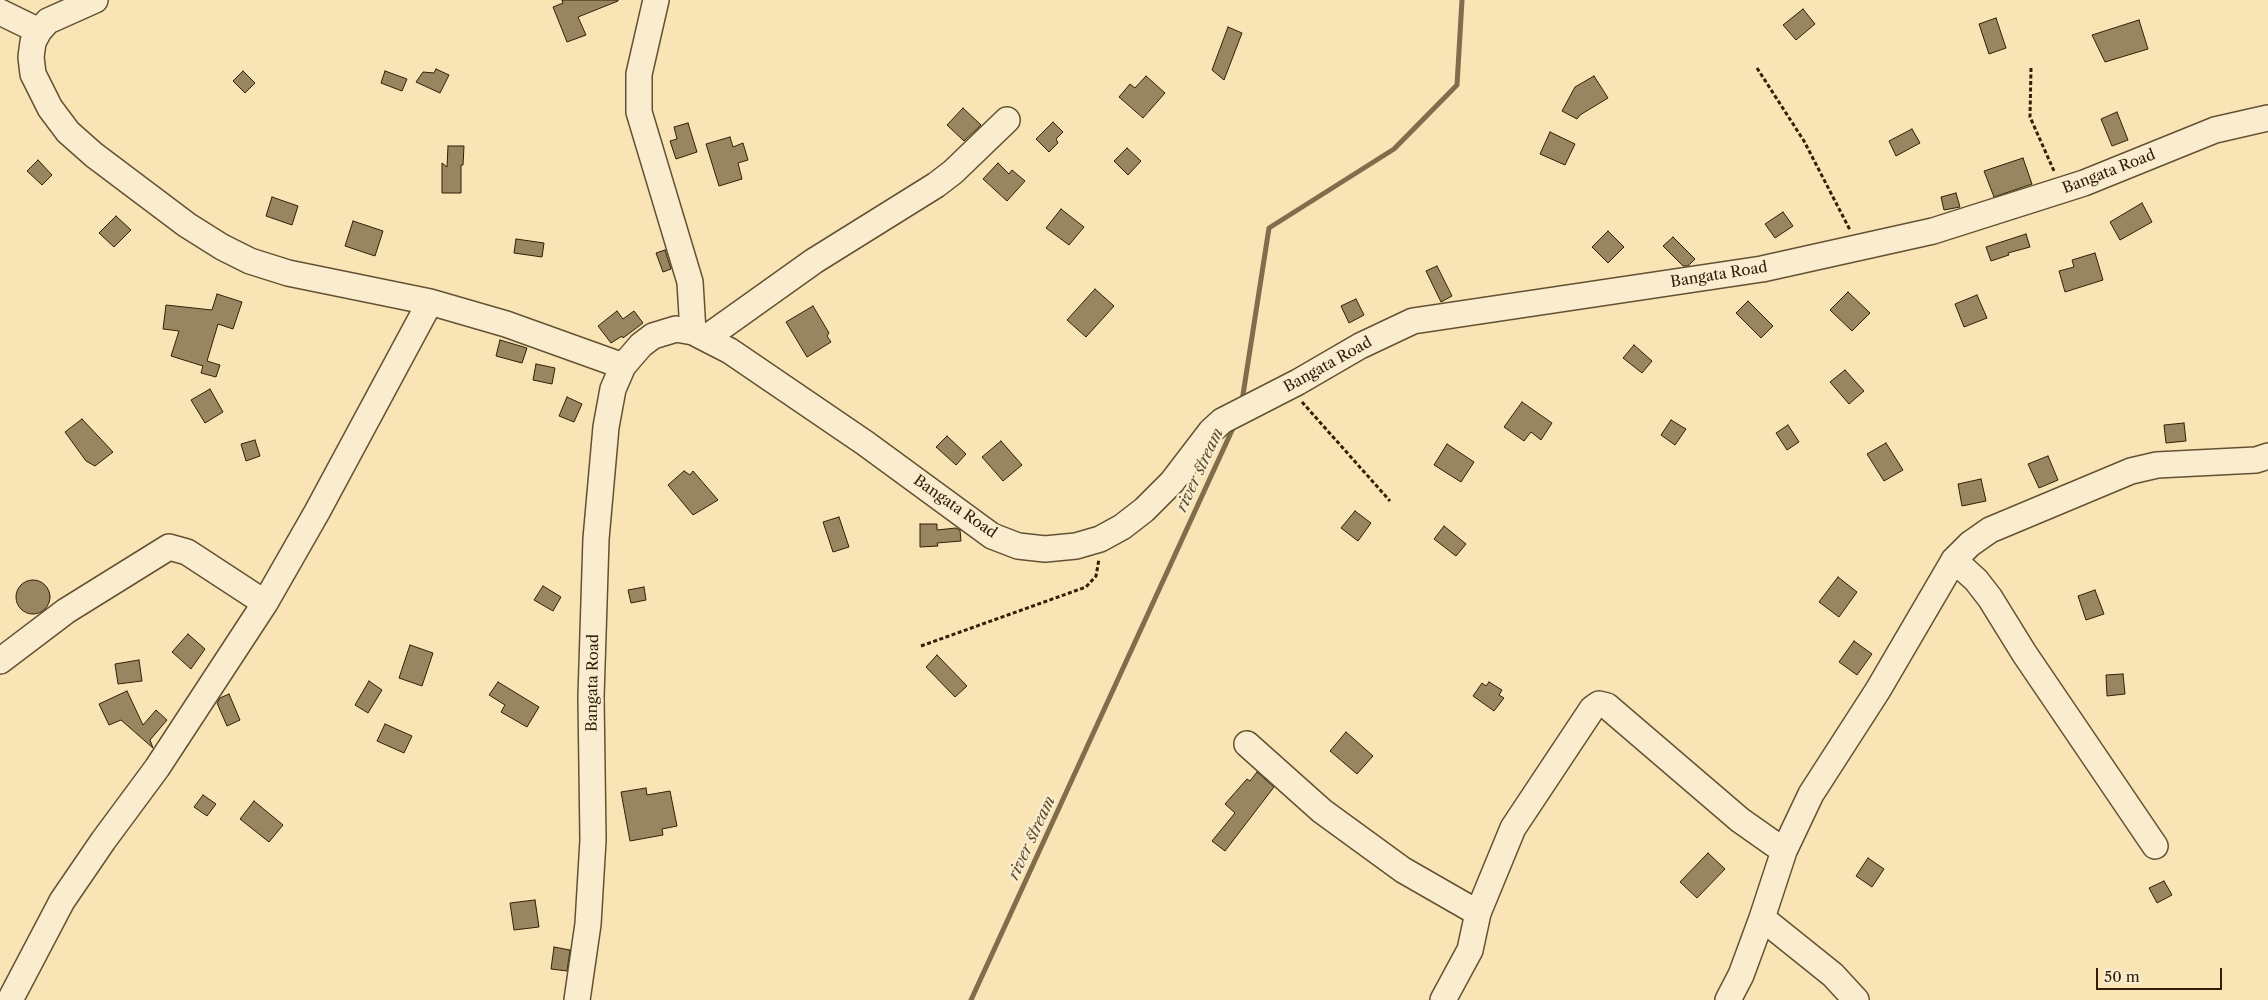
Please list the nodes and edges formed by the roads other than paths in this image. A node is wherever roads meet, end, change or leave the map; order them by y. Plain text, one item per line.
1 (94, 0) edge
2 (656, 0) edge
3 (0, 12) edge
4 (38, 31) junction
5 (2268, 118) edge
6 (1007, 120) dead end
7 (430, 302) junction
8 (700, 335) junction
9 (623, 366) junction
10 (2268, 456) edge
11 (1954, 560) junction
12 (265, 603) junction
13 (0, 661) edge
14 (1248, 744) dead end
15 (2155, 846) dead end
16 (1784, 851) junction
17 (1478, 913) junction
18 (1762, 918) junction
19 (10, 1000) edge
20 (576, 1000) edge
21 (1443, 1000) edge
22 (1728, 1000) edge
23 (1856, 1000) edge

1 - 4 street
2 - 8 street
3 - 4 street
4 - 7 street
5 - 8 street, Bangata Road
6 - 8 street
7 - 9 street
7 - 12 street
8 - 9 street, Bangata Road
9 - 20 street, Bangata Road
10 - 11 street
11 - 15 street
11 - 16 street
12 - 13 street
12 - 19 street
14 - 17 street
16 - 17 street
16 - 18 street
17 - 21 street
18 - 22 street
18 - 23 street

